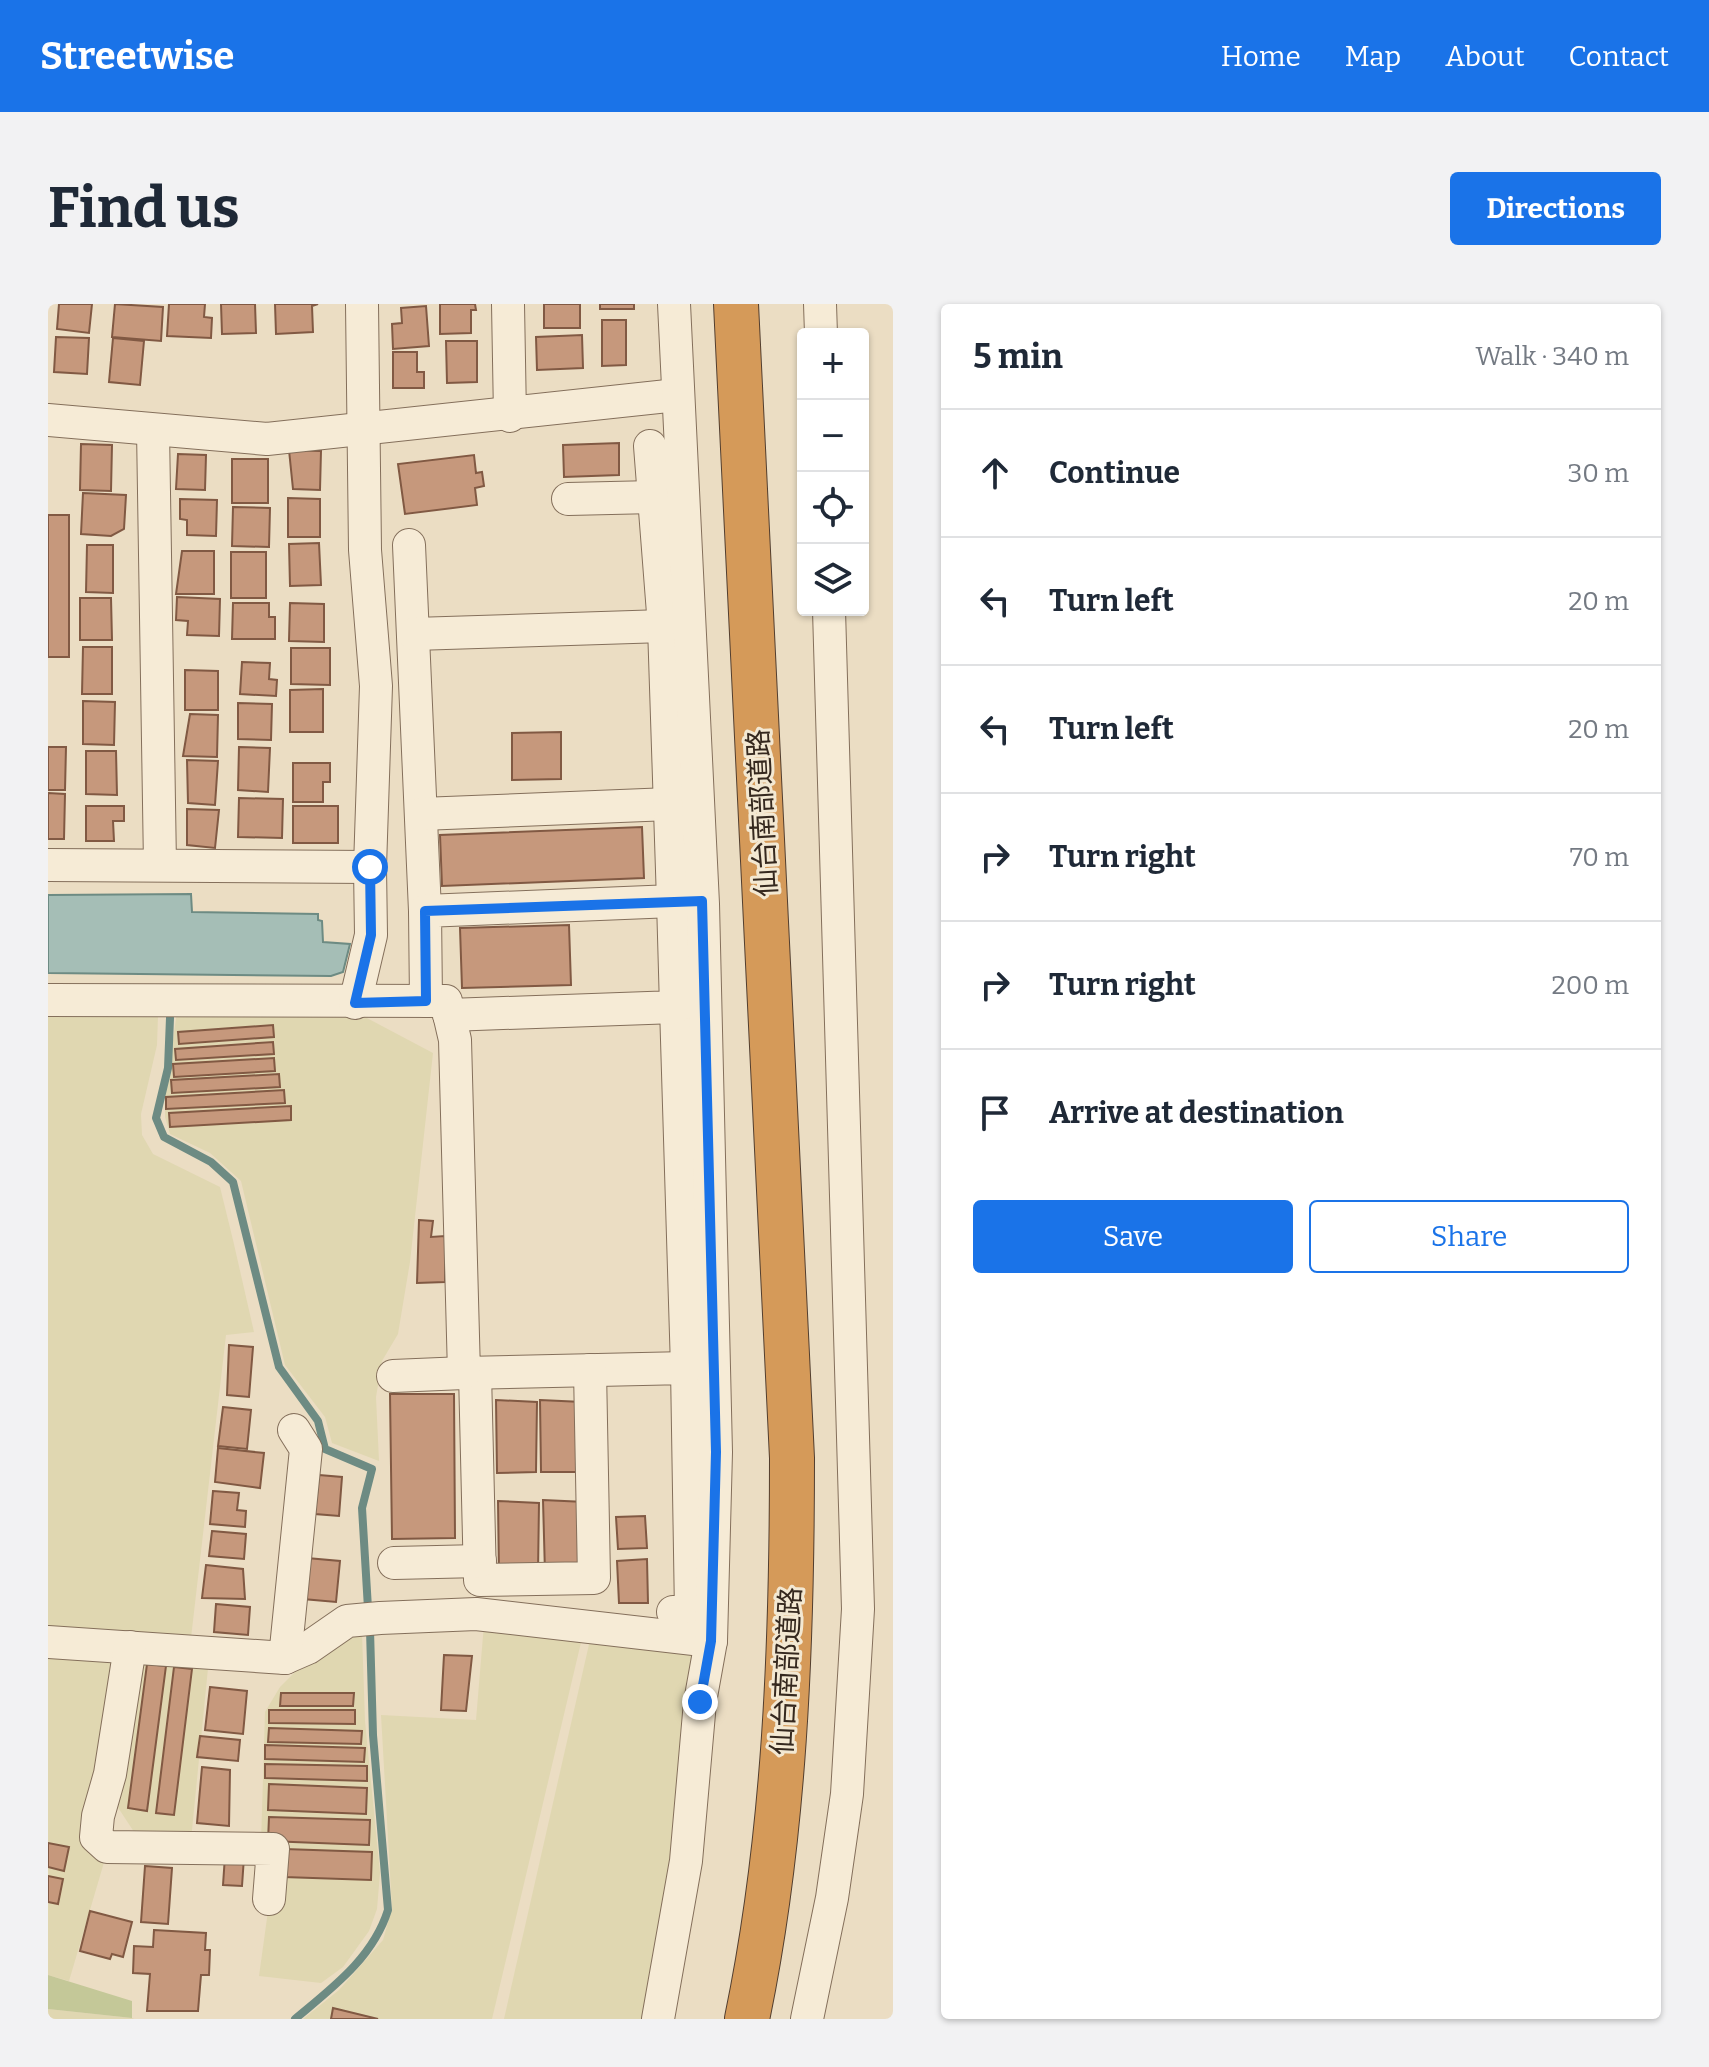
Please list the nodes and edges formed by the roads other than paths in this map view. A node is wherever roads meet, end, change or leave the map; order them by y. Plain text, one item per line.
1 (362, 304) edge
2 (508, 304) edge
3 (674, 304) edge
4 (736, 304) edge
5 (765, 304) edge
6 (820, 304) edge
7 (821, 328) edge
8 (677, 395) junction
9 (510, 416) junction
10 (48, 420) edge
11 (366, 427) junction
12 (153, 430) junction
13 (650, 446) dead end
14 (654, 497) junction
15 (568, 499) dead end
16 (409, 545) dead end
17 (829, 616) edge
18 (664, 626) junction
19 (414, 634) junction
20 (670, 804) junction
21 (421, 814) junction
22 (48, 865) edge
23 (160, 865) junction
24 (370, 867) junction
25 (688, 901) junction
26 (425, 911) junction
27 (48, 1000) edge
28 (355, 1003) junction
29 (676, 1007) junction
30 (438, 1008) junction
31 (788, 1322) junction
32 (687, 1368) junction
33 (590, 1370) junction
34 (470, 1373) junction
35 (393, 1376) dead end
36 (294, 1430) dead end
37 (480, 1561) junction
38 (394, 1563) dead end
39 (673, 1612) dead end
40 (711, 1641) junction
41 (48, 1642) edge
42 (130, 1647) junction
43 (285, 1658) junction
44 (269, 1899) dead end
45 (658, 2019) edge
46 (747, 2019) edge
47 (807, 2019) edge

1 - 11 street
2 - 9 street
3 - 8 street
4 - 31 highway, 仙台南部道路
5 - 31 highway, 仙台南部道路
6 - 7 street
8 - 9 street
8 - 25 street
9 - 11 street
10 - 12 street
11 - 12 street
11 - 24 street
12 - 23 street
13 - 14 street
14 - 15 street
14 - 18 street
16 - 19 street
17 - 47 street
18 - 19 street
18 - 20 street
19 - 21 street
20 - 21 street
20 - 25 street
21 - 26 street
22 - 23 street
23 - 24 street
24 - 28 street
25 - 26 street
25 - 29 street
25 - 40 street
26 - 30 street
27 - 28 street
28 - 30 street
29 - 30 street
29 - 32 street
30 - 34 street
31 - 46 highway, 仙台南部道路
32 - 33 street
32 - 39 street
33 - 34 street
33 - 37 street
34 - 35 street
34 - 37 street
36 - 43 street
37 - 38 street
40 - 43 street
40 - 45 street
41 - 42 street
42 - 43 street
42 - 44 street

